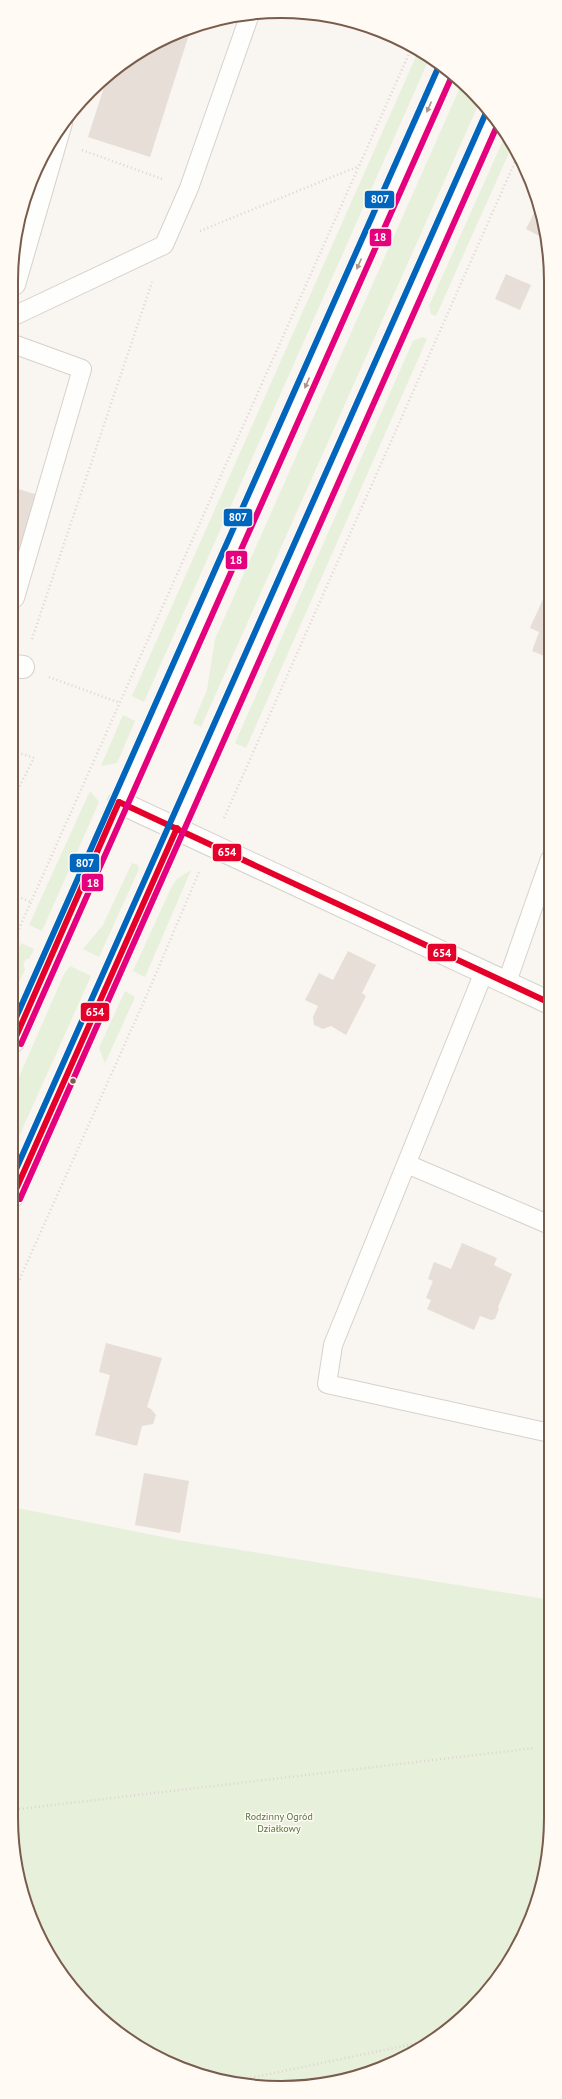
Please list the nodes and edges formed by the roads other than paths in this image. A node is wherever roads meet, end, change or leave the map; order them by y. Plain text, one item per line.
1 (248, 20) edge
2 (444, 74) edge
3 (490, 122) edge
4 (57, 143) edge
5 (18, 278) edge
6 (19, 314) edge
7 (18, 346) edge
8 (18, 588) edge
9 (119, 802) junction
10 (177, 828) junction
11 (544, 876) edge
12 (484, 972) junction
13 (507, 982) junction
14 (544, 1000) edge
15 (18, 1032) edge
16 (407, 1164) junction
17 (18, 1185) edge
18 (544, 1222) edge
19 (544, 1432) edge

1 - 6 lane
2 -> 9 street
3 - 10 street
4 - 5 lane
7 - 8 lane
9 - 10 street
9 - 15 street
10 - 12 street
10 - 17 street
11 - 13 lane
12 - 13 street
12 - 16 lane
13 - 14 street
16 - 18 lane
16 - 19 lane

